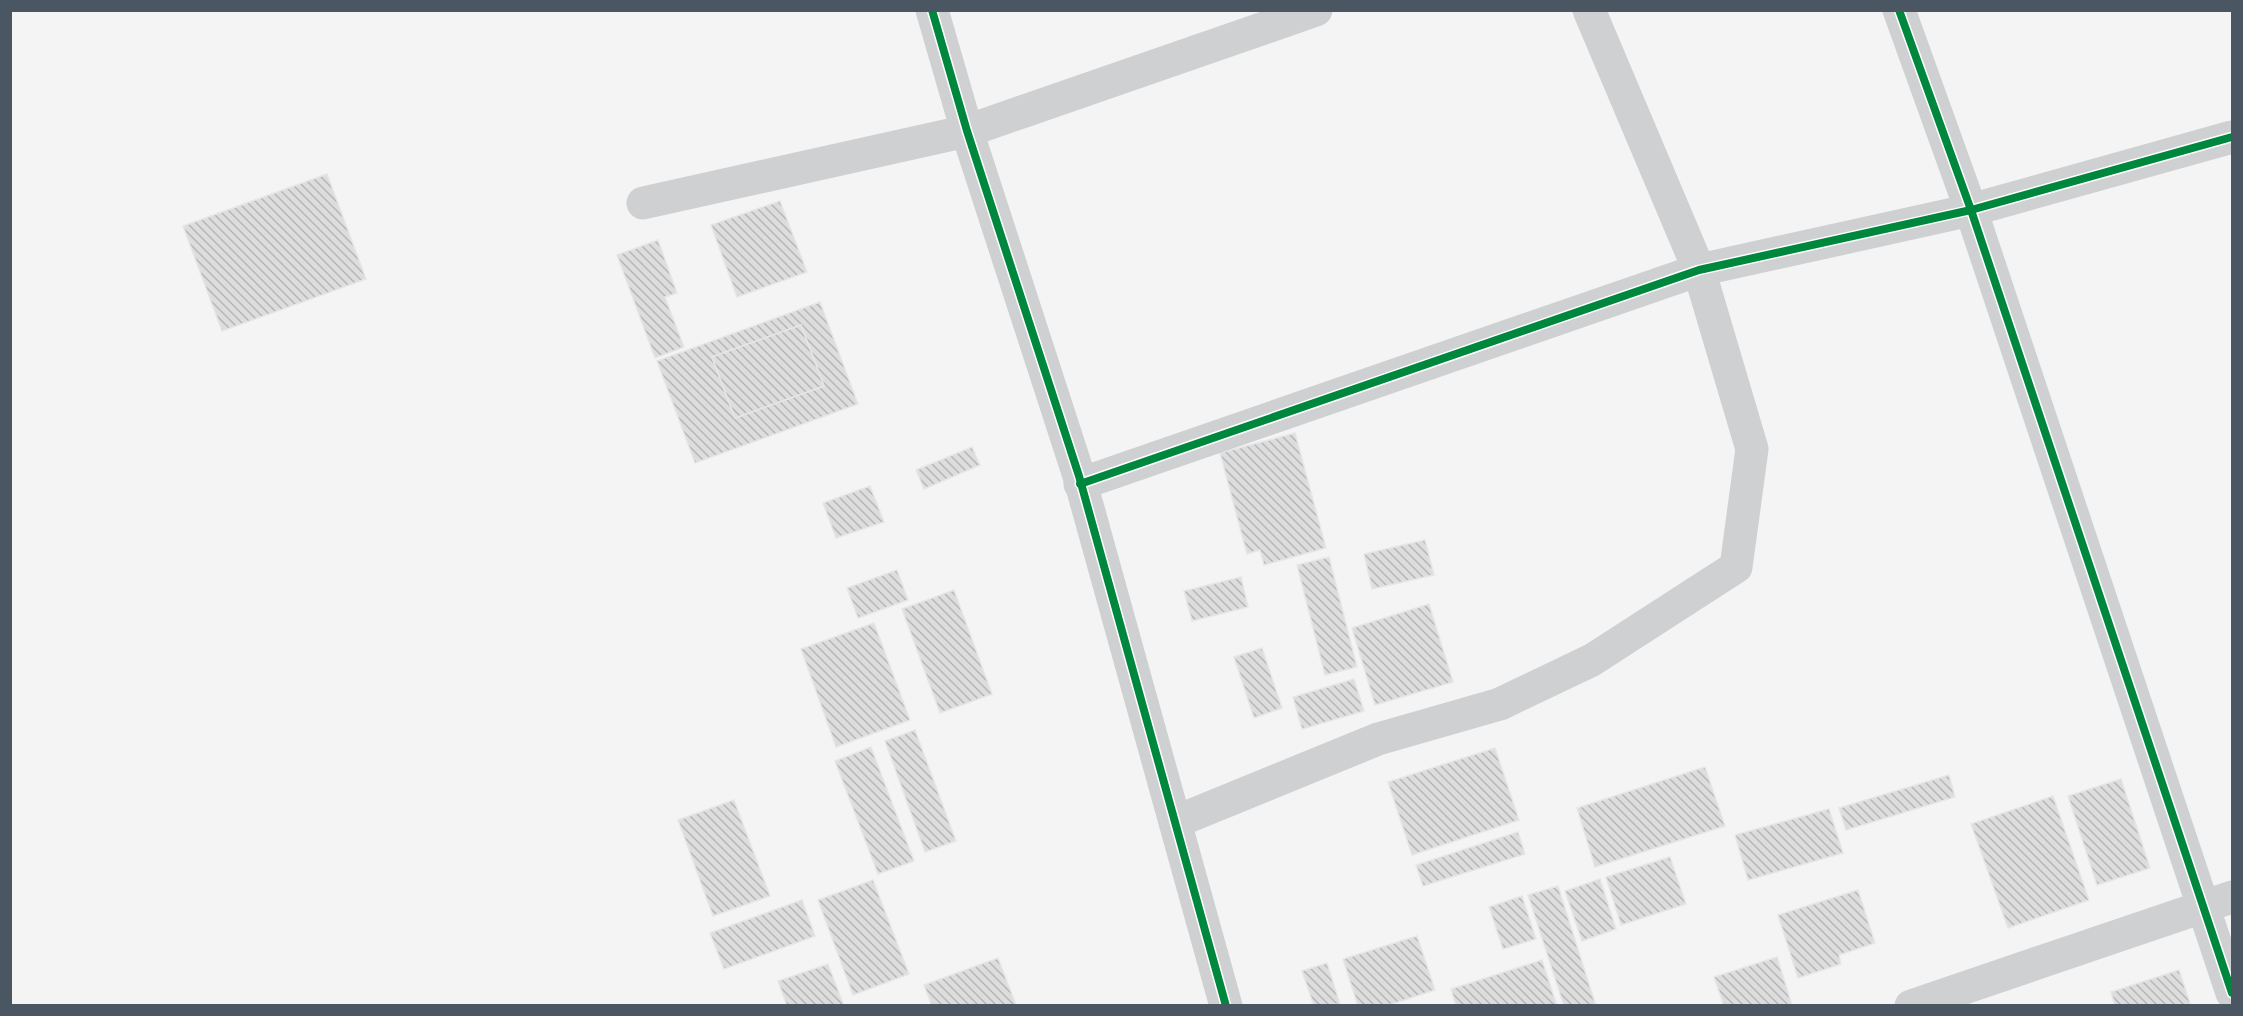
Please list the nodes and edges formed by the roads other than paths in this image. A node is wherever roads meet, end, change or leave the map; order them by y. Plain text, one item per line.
1 (932, 10) edge
2 (1316, 10) edge
3 (1589, 10) edge
4 (1899, 10) edge
5 (967, 130) junction
6 (2232, 137) edge
7 (643, 203) dead end
8 (1971, 210) junction
9 (1699, 270) junction
10 (1080, 484) junction
11 (1175, 822) junction
12 (2218, 901) edge
13 (2232, 993) edge
14 (1226, 1005) edge
15 (1911, 1005) edge

1 - 5 street
2 - 5 street
3 - 9 street
4 - 8 street
5 - 7 street
5 - 10 street
6 - 8 street
8 - 9 street
8 - 12 street
9 - 10 street
9 - 11 street
10 - 11 street
11 - 14 street
12 - 13 street
12 - 15 street

